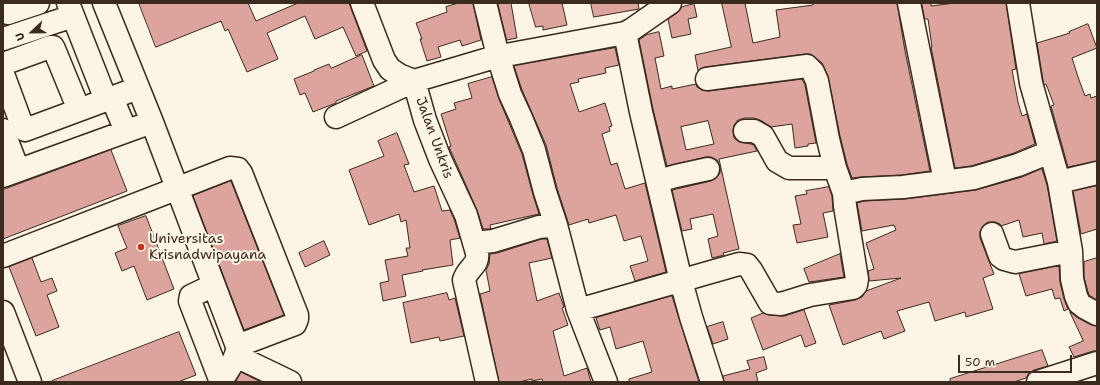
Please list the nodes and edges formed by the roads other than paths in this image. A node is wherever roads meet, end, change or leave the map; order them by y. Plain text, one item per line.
1 (38, 3) edge
2 (104, 3) edge
3 (362, 3) edge
4 (485, 3) edge
5 (670, 3) edge
6 (909, 3) edge
7 (1018, 3) edge
8 (70, 9) edge
9 (8, 13) dead end
10 (625, 33) junction
11 (3, 39) edge
12 (498, 56) junction
13 (3, 64) edge
14 (3, 74) edge
15 (706, 79) dead end
16 (414, 81) junction
17 (138, 88) junction
18 (109, 99) junction
19 (79, 110) junction
20 (336, 116) dead end
21 (152, 122) junction
22 (3, 130) edge
23 (745, 131) dead end
24 (126, 132) junction
25 (1050, 152) junction
26 (835, 168) junction
27 (708, 169) dead end
28 (10, 173) edge
29 (1097, 173) edge
30 (658, 181) junction
31 (945, 181) junction
32 (1059, 182) junction
33 (177, 189) junction
34 (844, 193) junction
35 (556, 225) junction
36 (992, 234) dead end
37 (474, 243) junction
38 (1071, 251) junction
39 (3, 256) edge
40 (681, 281) junction
41 (214, 285) junction
42 (578, 310) junction
43 (3, 312) edge
44 (1097, 314) edge
45 (236, 351) junction
46 (1097, 363) edge
47 (30, 382) edge
48 (221, 382) edge
49 (290, 382) edge
50 (487, 382) edge
51 (606, 382) edge
52 (712, 382) edge
53 (1038, 382) edge

1 - 9 street
2 - 17 street
3 - 16 street
4 - 12 street
5 - 10 street, Jalan Unkris
6 - 31 street
7 - 25 street
8 - 11 street
8 - 18 street
10 - 12 street, Jalan Unkris
10 - 30 street
12 - 16 street, Jalan Unkris
12 - 35 street
13 - 19 street
14 - 19 street
15 - 26 street
16 - 20 street
16 - 37 street, Jalan Unkris
17 - 18 street
17 - 21 street
18 - 19 street
18 - 24 street
21 - 24 street
21 - 33 street
22 - 28 street
23 - 26 street
24 - 28 street
25 - 31 street
25 - 32 street
26 - 34 street
27 - 30 street
29 - 32 street
30 - 40 street
31 - 34 street
32 - 38 street
33 - 39 street
33 - 41 street
33 - 45 street
34 - 40 street
35 - 37 street
35 - 42 street
36 - 38 street
37 - 50 street, Jalan Unkris
38 - 44 street
40 - 42 street
40 - 52 street
41 - 45 street
41 - 48 street
42 - 51 street
43 - 47 street
45 - 48 street
45 - 49 street
46 - 53 street

